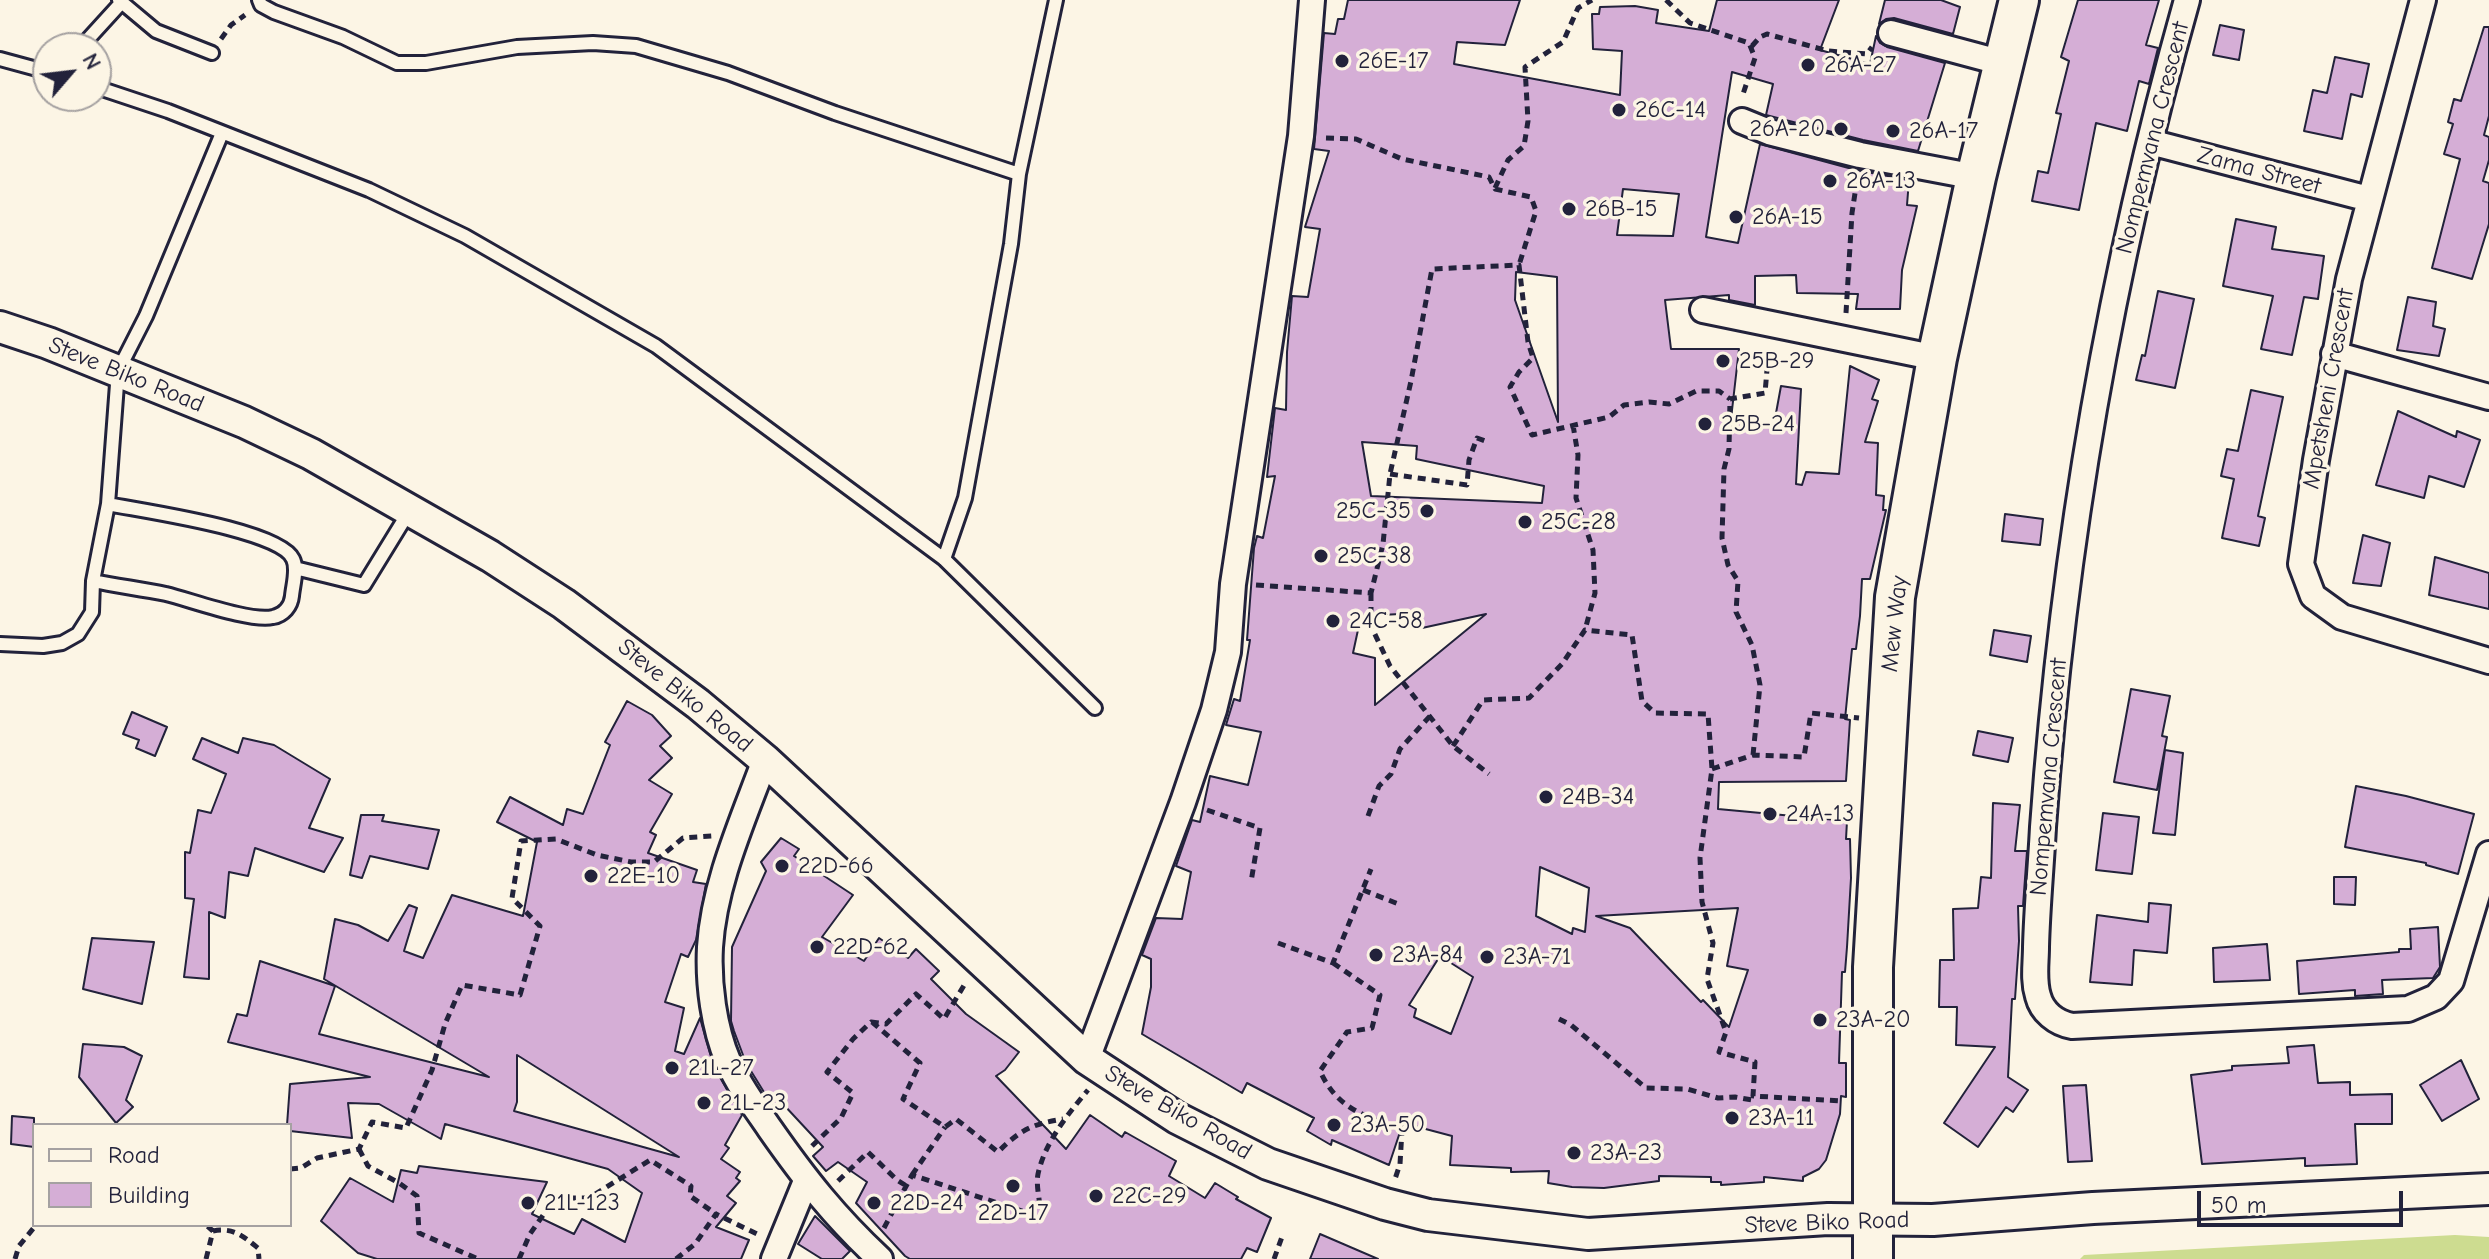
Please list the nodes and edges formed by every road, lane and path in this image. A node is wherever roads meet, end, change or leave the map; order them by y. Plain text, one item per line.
1 (1056, 0) edge
2 (1312, 0) edge
3 (1592, 0) edge
4 (1666, 0) edge
5 (2019, 0) edge
6 (2187, 0) edge
7 (2423, 0) edge
8 (120, 1) edge
9 (260, 2) edge
10 (94, 32) edge
11 (1891, 33) joint
12 (1752, 46) junction
13 (212, 53) joint
14 (0, 59) edge
15 (2003, 63) junction
16 (32, 68) edge
17 (112, 92) edge
18 (1742, 121) joint
19 (222, 133) junction
20 (1301, 136) junction
21 (2150, 142) junction
22 (1860, 155) junction
23 (1019, 174) junction
24 (1976, 177) junction
25 (1495, 189) junction
26 (2369, 199) junction
27 (1519, 265) junction
28 (1703, 310) dead end
29 (1771, 322) junction
30 (0, 327) edge
31 (1846, 338) junction
32 (2334, 354) junction
33 (1937, 358) junction
34 (118, 371) junction
35 (2489, 397) edge
36 (1730, 399) junction
37 (1573, 425) junction
38 (1485, 441) dead end
39 (1390, 474) junction
40 (108, 504) junction
41 (410, 510) junction
42 (944, 559) junction
43 (295, 568) junction
44 (93, 581) junction
45 (1233, 584) junction
46 (1371, 593) junction
47 (1585, 630) junction
48 (0, 644) edge
49 (2489, 661) edge
50 (1095, 708) dead end
51 (1430, 716) junction
52 (1862, 719) dead end
53 (1453, 746) junction
54 (1753, 755) junction
55 (765, 760) junction
56 (1712, 769) junction
57 (1489, 774) dead end
58 (1183, 802) junction
59 (1368, 816) dead end
60 (740, 831) junction
61 (2489, 854) edge
62 (1371, 869) dead end
63 (1251, 882) dead end
64 (1363, 890) junction
65 (1401, 905) dead end
66 (1278, 943) dead end
67 (980, 959) junction
68 (1333, 963) junction
69 (1559, 1019) dead end
70 (871, 1022) junction
71 (1096, 1065) junction
72 (1753, 1096) junction
73 (1841, 1101) dead end
74 (1064, 1119) junction
75 (945, 1127) junction
76 (359, 1149) junction
77 (292, 1169) edge
78 (912, 1175) junction
79 (806, 1179) junction
80 (905, 1185) junction
81 (2489, 1189) edge
82 (1385, 1204) junction
83 (716, 1214) junction
84 (1871, 1219) junction
85 (34, 1227) edge
86 (208, 1227) edge
87 (213, 1231) junction
88 (1283, 1234) dead end
89 (776, 1252) edge
90 (874, 1254) edge
91 (15, 1259) edge
92 (206, 1259) edge
93 (259, 1259) edge
94 (478, 1259) edge
95 (519, 1259) edge
96 (676, 1259) edge
97 (1274, 1259) edge
98 (1873, 1259) edge

1 - 23 lane
2 - 20 street
3 - 25 path
4 - 12 path
5 - 15 main road, Mew Way
6 - 21 street, Nompemvana Crescent
7 - 26 street, Mpetsheni Crescent
8 - 10 lane
8 - 13 lane
9 - 13 path
9 - 23 lane
11 - 12 path
11 - 15 street
12 - 18 path
14 - 16 lane
15 - 24 main road, Mew Way
17 - 19 lane
18 - 22 street
19 - 34 lane
19 - 42 lane
20 - 25 path
20 - 45 street
21 - 26 street, Zama Street
21 - 61 street, Nompemvana Crescent
22 - 24 street
22 - 31 path
23 - 42 lane
24 - 33 main road, Mew Way
25 - 27 path
26 - 32 street, Mpetsheni Crescent
27 - 37 path
27 - 39 path
28 - 29 street
29 - 31 street
29 - 36 path
30 - 34 street, Steve Biko Road
31 - 33 street
32 - 35 street
32 - 49 street, Mpetsheni Crescent
33 - 84 main road, Mew Way
34 - 40 lane
34 - 41 street, Steve Biko Road
36 - 37 path
36 - 54 path
37 - 47 path
38 - 39 path
39 - 46 path
40 - 43 lane
40 - 44 lane
41 - 43 lane
41 - 55 street, Steve Biko Road
42 - 50 lane
43 - 44 lane
44 - 48 lane
45 - 46 path
45 - 58 street
46 - 51 path
47 - 53 path
47 - 56 path
51 - 53 path
51 - 59 path
52 - 54 path
53 - 57 path
54 - 56 path
55 - 60 street
55 - 67 street, Steve Biko Road
56 - 72 path
58 - 63 path
58 - 71 street
60 - 76 path
60 - 79 street
62 - 64 path
64 - 65 path
64 - 68 path
66 - 68 path
67 - 70 path
67 - 71 street, Steve Biko Road
68 - 82 path
69 - 72 path
70 - 75 path
70 - 79 path
71 - 74 path
71 - 82 street, Steve Biko Road
72 - 73 path
74 - 75 path
74 - 78 path
75 - 78 path
76 - 77 path
76 - 94 path
78 - 80 path
79 - 80 path
79 - 89 street
79 - 90 street
80 - 90 path
81 - 84 street, Steve Biko Road
82 - 84 street, Steve Biko Road
83 - 89 path
83 - 95 path
83 - 96 path
84 - 98 main road, Mew Way
85 - 91 path
86 - 87 path
87 - 92 path
87 - 93 path
88 - 97 path

